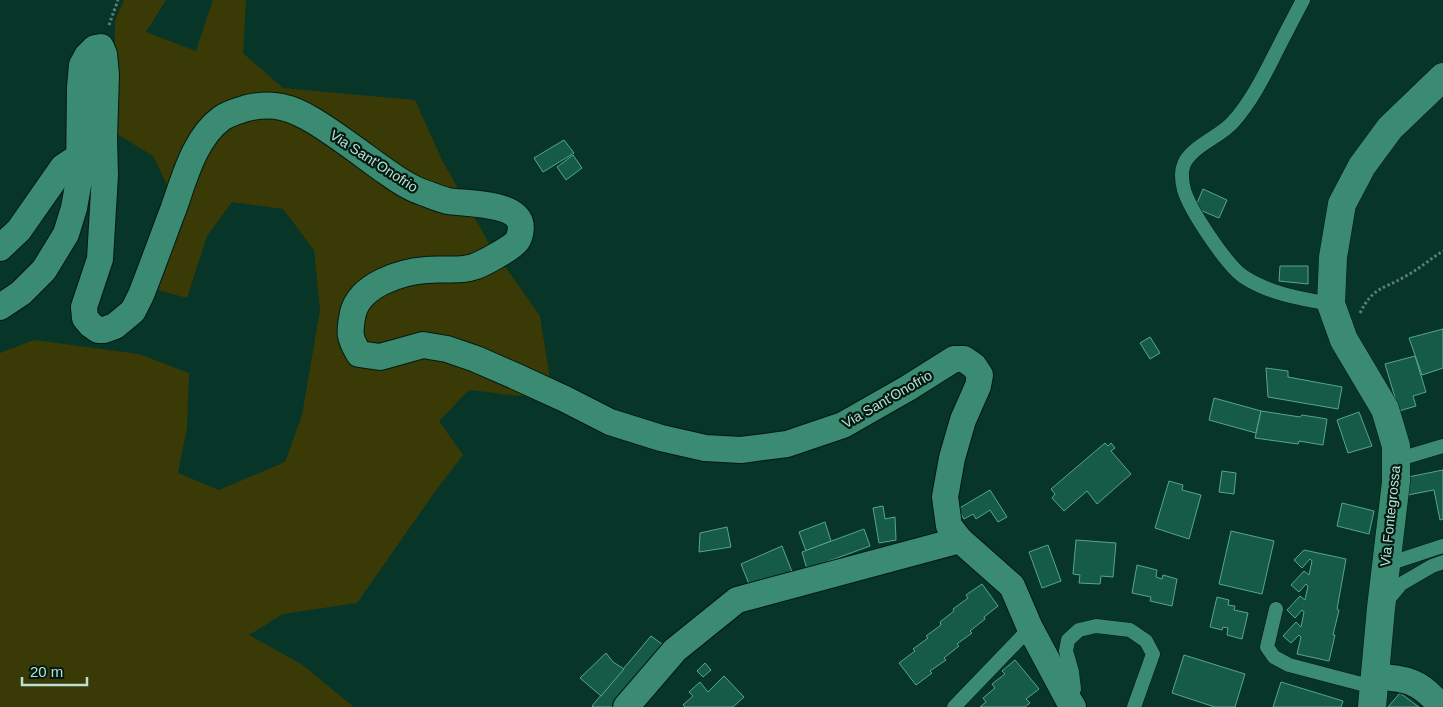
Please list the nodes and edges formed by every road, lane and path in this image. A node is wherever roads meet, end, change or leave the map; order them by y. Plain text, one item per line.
1 (1303, 0) edge
2 (1443, 77) edge
3 (80, 161) junction
4 (0, 248) edge
5 (1443, 251) edge
6 (1331, 304) junction
7 (0, 307) edge
8 (1359, 315) dead end
9 (1443, 446) edge
10 (1396, 460) junction
11 (960, 540) junction
12 (1443, 546) edge
13 (1443, 562) edge
14 (1386, 565) junction
15 (1381, 608) junction
16 (1276, 609) dead end
17 (1030, 628) junction
18 (1373, 690) edge
19 (1070, 703) edge
20 (626, 707) edge
21 (954, 707) edge
22 (1134, 707) edge
23 (1441, 707) edge

1 - 6 lane
2 - 6 street, Via Fontegrossa
3 - 4 street
3 - 7 street, Via Sant'Onofrio
3 - 11 street, Via Sant'Onofrio
5 - 8 path
6 - 10 street, Via Fontegrossa
9 - 10 lane
10 - 14 street, Via Fontegrossa
11 - 17 street, Via Sant'Onofrio
11 - 20 street
12 - 14 lane
13 - 15 lane
14 - 15 street, Via Fontegrossa
15 - 18 street, Via Fontegrossa
16 - 18 lane
17 - 19 street, Via Sant'Onofrio
17 - 21 lane
18 - 23 street
19 - 22 lane

